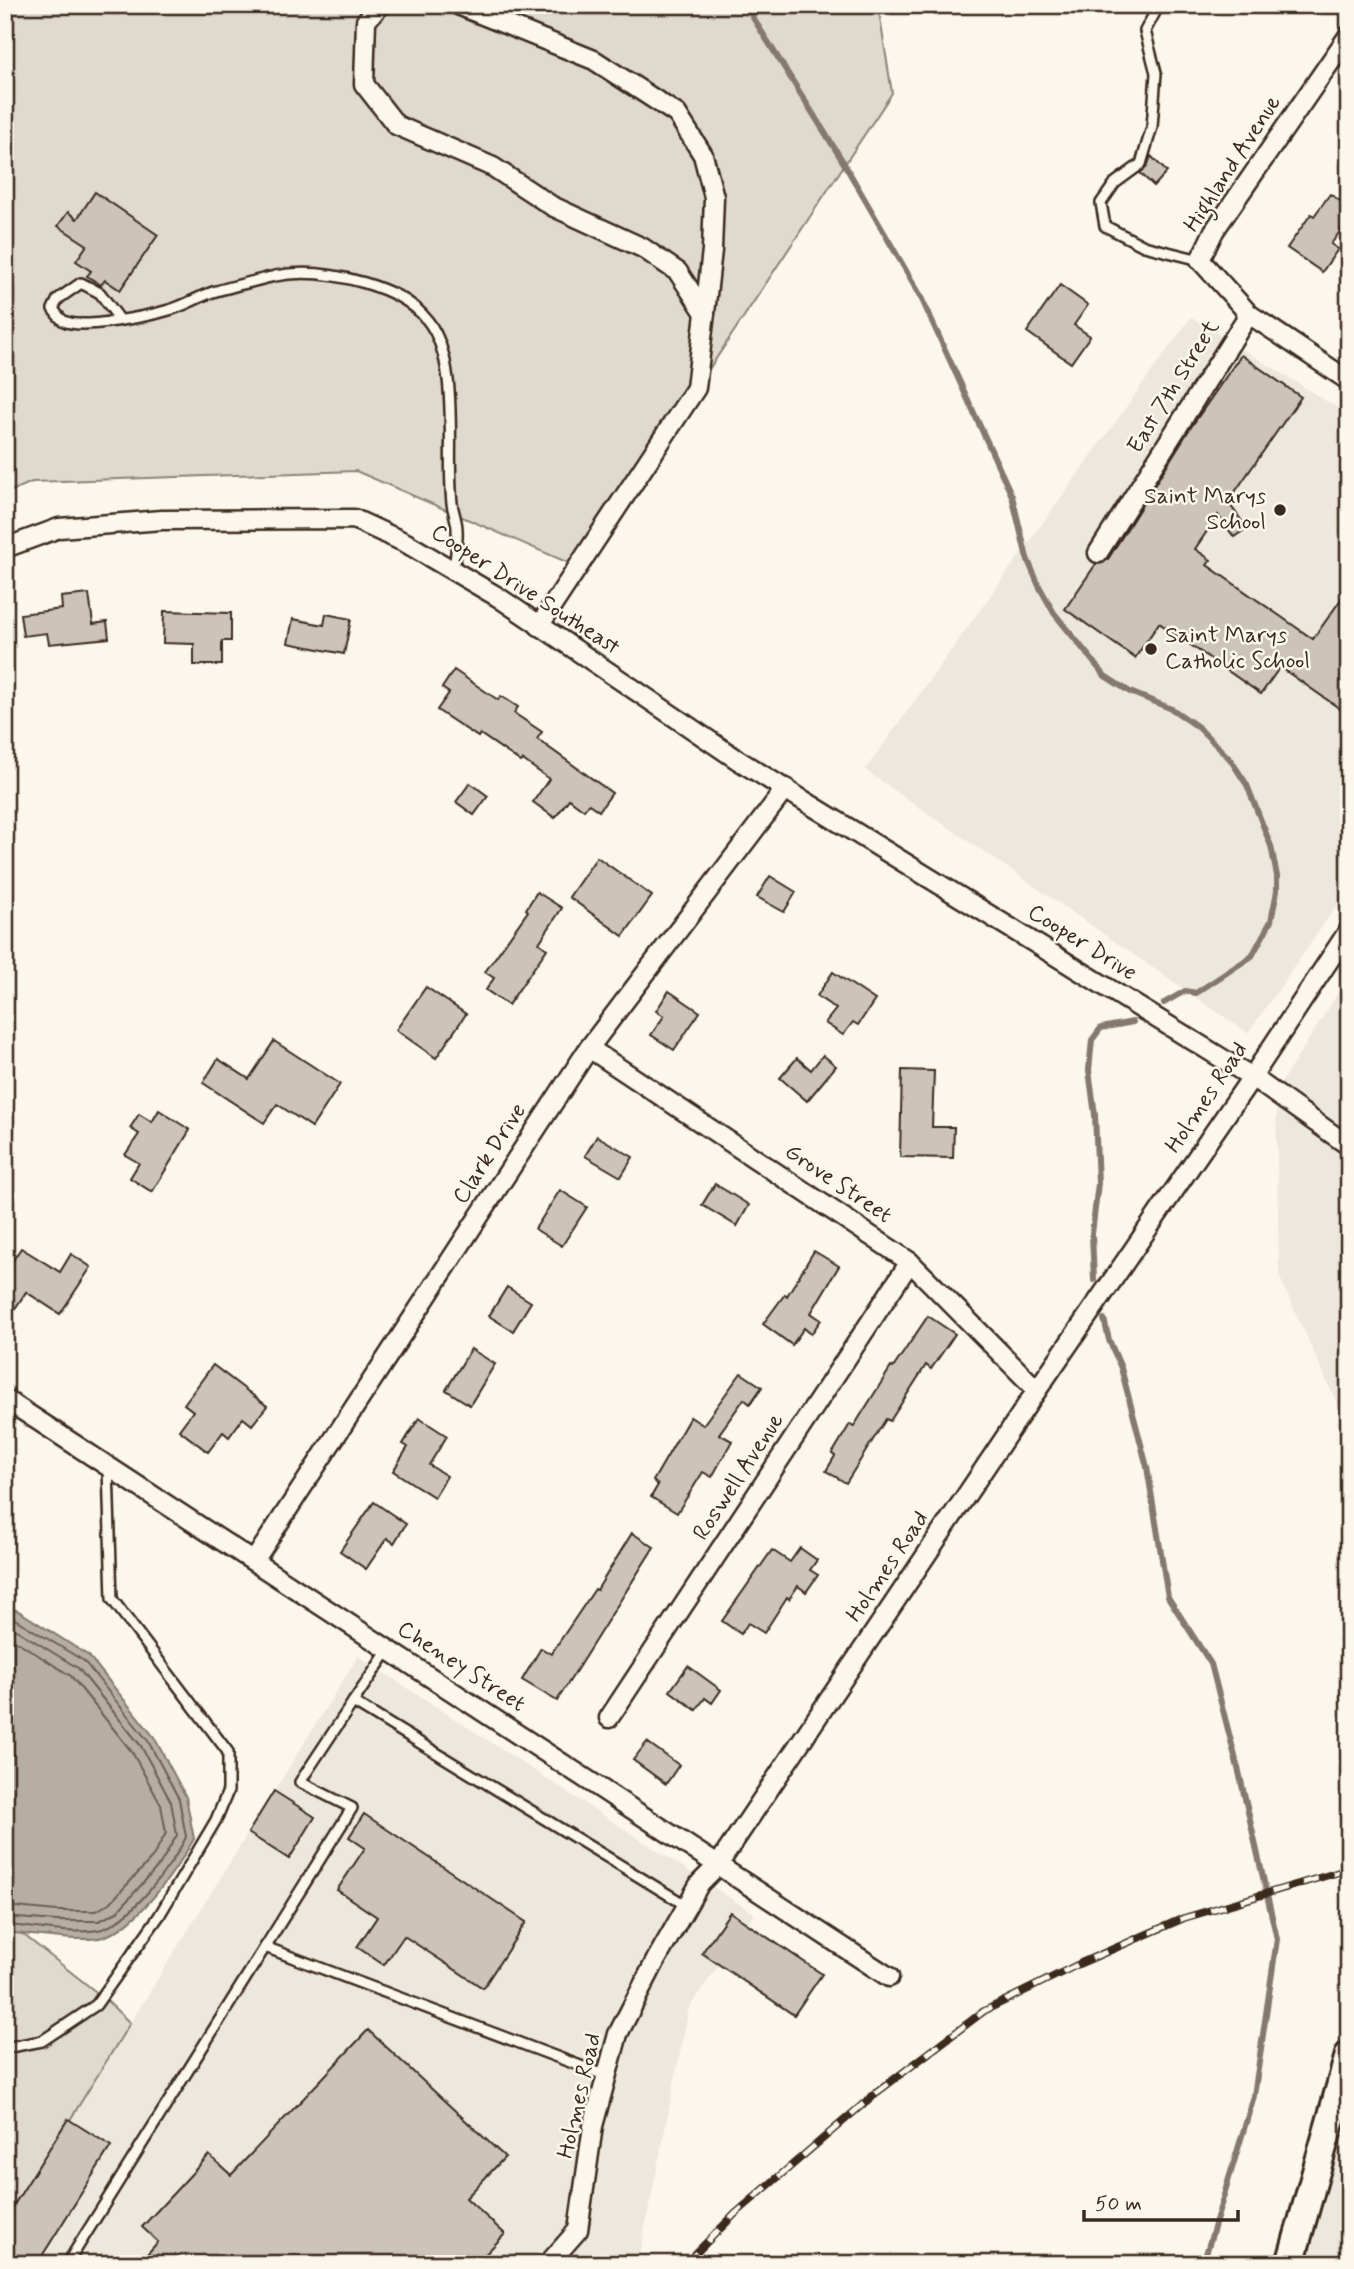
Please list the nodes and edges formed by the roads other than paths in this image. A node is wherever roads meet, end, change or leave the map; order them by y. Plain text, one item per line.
1 (380, 5) edge
2 (457, 5) edge
3 (1159, 5) edge
4 (1349, 35) edge
5 (1200, 260) junction
6 (705, 313) junction
7 (1249, 314) junction
8 (120, 320) junction
9 (1349, 381) edge
10 (5, 548) edge
11 (1098, 552) dead end
12 (454, 572) junction
13 (539, 626) junction
14 (786, 788) junction
15 (1349, 930) edge
16 (589, 1048) junction
17 (1252, 1077) junction
18 (1349, 1146) edge
19 (910, 1262) junction
20 (1037, 1390) junction
21 (5, 1399) edge
22 (108, 1466) junction
23 (254, 1561) junction
24 (389, 1649) junction
25 (353, 1702) junction
26 (609, 1718) dead end
27 (718, 1865) junction
28 (688, 1907) junction
29 (265, 1947) junction
30 (889, 1977) dead end
31 (5, 2048) edge
32 (1349, 2054) edge
33 (607, 2076) junction
34 (66, 2264) edge
35 (548, 2264) edge
36 (1290, 2264) edge

1 - 6 street
2 - 6 street
3 - 5 lane
4 - 5 street, Highland Avenue
5 - 7 street, Highland Avenue
6 - 13 street
7 - 9 street, East 7th Street
7 - 11 street, East 7th Street
8 - 8 lane
8 - 12 lane
10 - 12 street, Cooper Drive Southeast
12 - 13 street, Cooper Drive Southeast
13 - 14 street, Cooper Drive Southeast
14 - 16 street, Clark Drive
14 - 17 street, Cooper Drive
15 - 17 street, Holmes Road
16 - 19 street, Grove Street
16 - 23 street, Clark Drive
17 - 18 street, Cooper Drive
17 - 20 street, Holmes Road
19 - 20 street, Grove Street
19 - 26 street, Roswell Avenue
20 - 27 street, Holmes Road
21 - 22 street, Cheney Street
22 - 23 street, Cheney Street
22 - 31 lane
23 - 24 street, Cheney Street
24 - 25 lane
24 - 27 street, Cheney Street
25 - 28 lane
25 - 29 lane
27 - 28 street, Holmes Road
27 - 30 street, Cheney Street
28 - 33 street, Holmes Road
29 - 33 lane
29 - 34 lane
32 - 36 main road
33 - 35 street, Holmes Road

